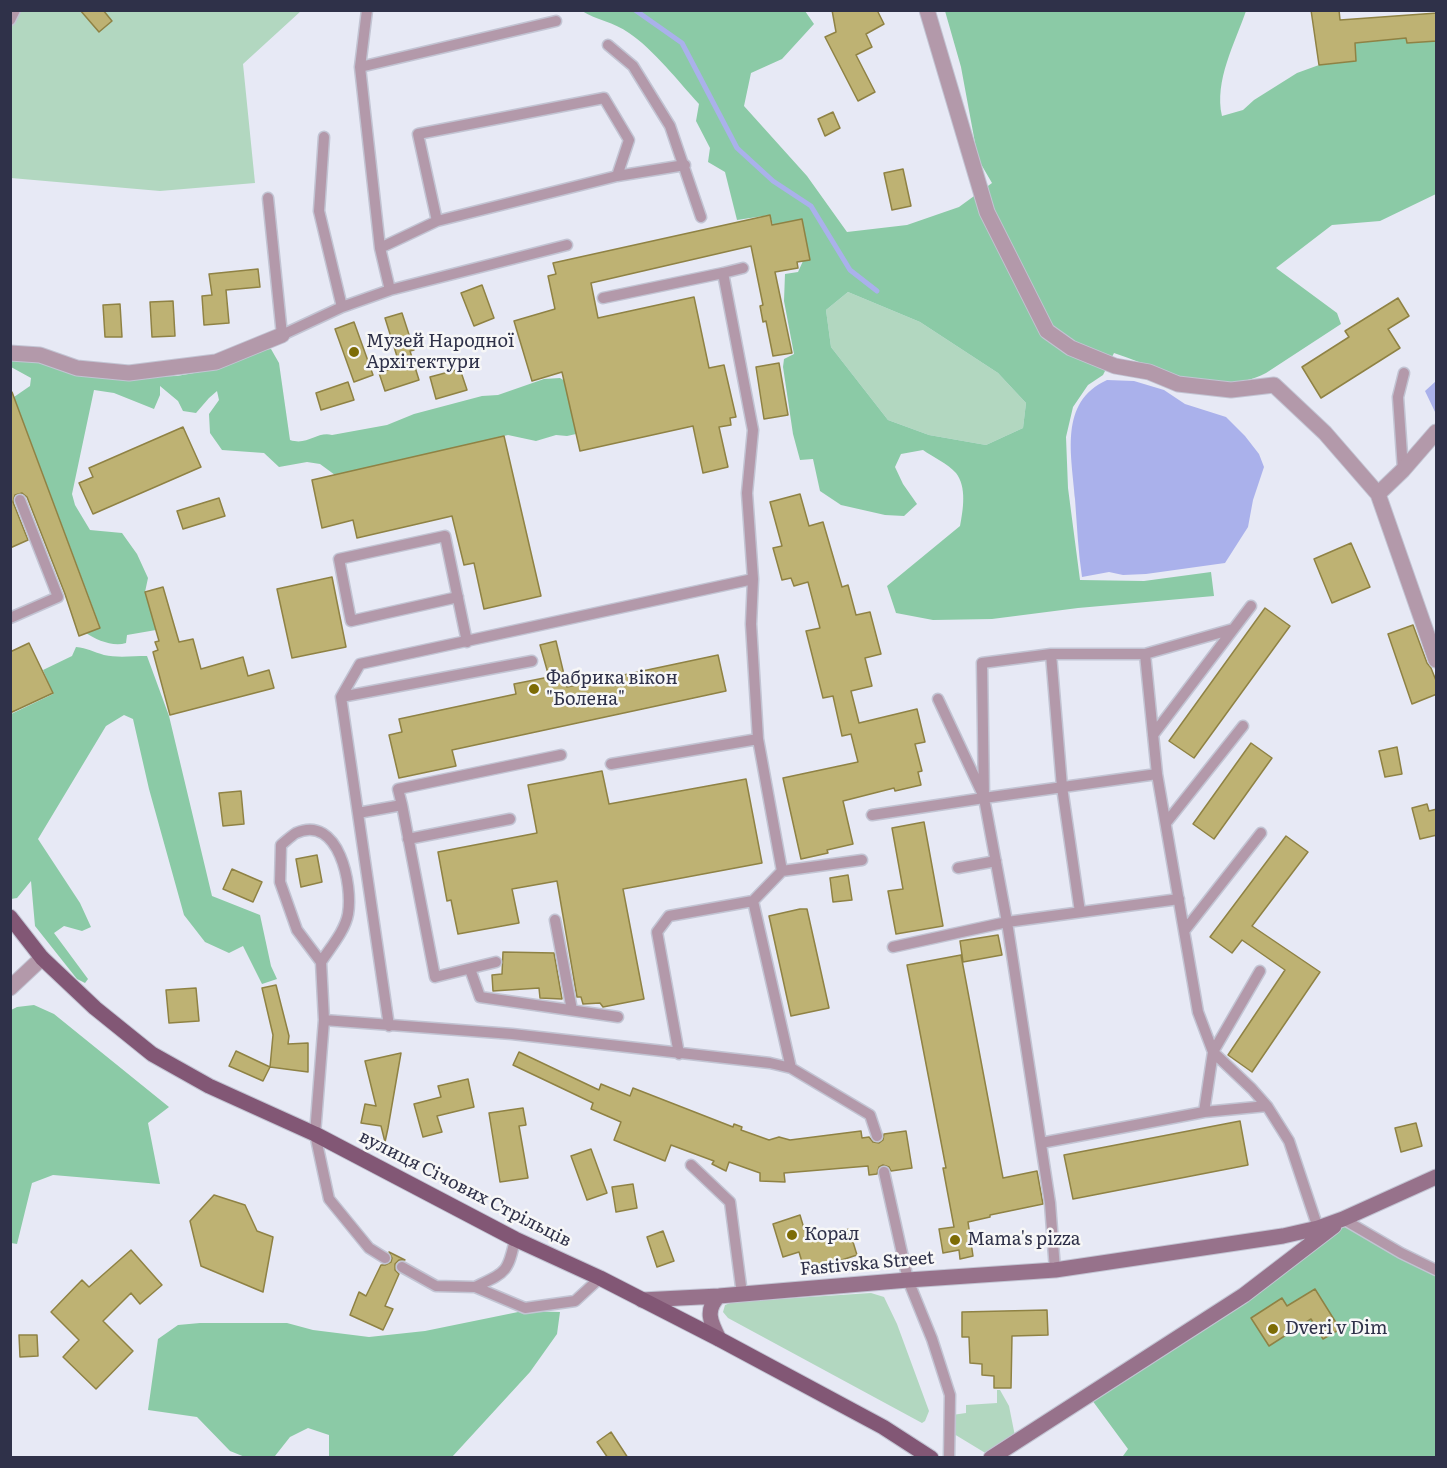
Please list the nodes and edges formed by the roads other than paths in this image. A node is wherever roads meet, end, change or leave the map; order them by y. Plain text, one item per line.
1 (15, 10) edge
2 (367, 10) edge
3 (927, 10) edge
4 (10, 20) edge
5 (556, 21) dead end
6 (608, 45) dead end
7 (360, 67) junction
8 (324, 137) dead end
9 (685, 165) junction
10 (617, 176) junction
11 (268, 198) dead end
12 (701, 217) dead end
13 (437, 221) junction
14 (567, 245) dead end
15 (380, 248) junction
16 (743, 268) dead end
17 (723, 273) junction
18 (390, 290) junction
19 (603, 298) dead end
20 (342, 307) junction
21 (282, 335) junction
22 (10, 353) edge
23 (1404, 373) dead end
24 (1437, 432) edge
25 (1403, 471) junction
26 (1378, 494) junction
27 (20, 500) dead end
28 (753, 579) junction
29 (458, 597) junction
30 (1251, 606) dead end
31 (10, 618) edge
32 (1233, 629) junction
33 (467, 642) junction
34 (1051, 654) junction
35 (1145, 654) junction
36 (1437, 660) edge
37 (532, 661) dead end
38 (341, 698) junction
39 (938, 699) dead end
40 (1243, 726) dead end
41 (1153, 735) junction
42 (758, 739) junction
43 (561, 755) dead end
44 (611, 764) dead end
45 (1157, 774) junction
46 (1062, 787) junction
47 (984, 798) junction
48 (402, 805) junction
49 (357, 813) junction
50 (872, 815) dead end
51 (510, 819) dead end
52 (1166, 823) junction
53 (1261, 833) dead end
54 (408, 839) junction
55 (862, 860) dead end
56 (996, 861) junction
57 (958, 868) dead end
58 (782, 871) junction
59 (1179, 899) junction
60 (753, 901) junction
61 (1080, 912) junction
62 (10, 917) edge
63 (555, 920) dead end
64 (1007, 922) junction
65 (1185, 930) junction
66 (893, 947) dead end
67 (42, 958) junction
68 (321, 962) junction
69 (496, 962) dead end
70 (470, 969) junction
71 (1260, 971) dead end
72 (10, 988) edge
73 (572, 1010) junction
74 (618, 1017) dead end
75 (324, 1020) junction
76 (389, 1026) junction
77 (1214, 1052) junction
78 (679, 1054) junction
79 (791, 1068) junction
80 (1267, 1106) junction
81 (1204, 1112) junction
82 (315, 1134) junction
83 (877, 1136) dead end
84 (1041, 1143) junction
85 (691, 1164) dead end
86 (884, 1172) dead end
87 (1437, 1177) edge
88 (1343, 1219) junction
89 (1318, 1228) junction
90 (515, 1239) junction
91 (385, 1258) dead end
92 (402, 1267) dead end
93 (1054, 1270) junction
94 (1437, 1270) edge
95 (600, 1278) junction
96 (908, 1280) junction
97 (474, 1287) junction
98 (742, 1294) junction
99 (719, 1296) junction
100 (642, 1300) junction
101 (719, 1339) junction
102 (931, 1458) edge
103 (949, 1458) edge
104 (991, 1458) edge

1 - 4 lane
2 - 7 lane
3 - 26 street
5 - 7 lane
6 - 9 lane
7 - 15 lane
8 - 20 lane
9 - 10 lane
9 - 12 lane
10 - 13 lane
10 - 13 lane
11 - 21 lane
13 - 15 lane
14 - 18 lane
15 - 18 lane
16 - 17 lane
17 - 19 lane
17 - 28 lane
18 - 20 lane
20 - 21 lane
21 - 22 street
23 - 25 lane
24 - 25 street
25 - 26 street
26 - 36 street
27 - 31 lane
28 - 33 lane
28 - 42 lane
29 - 29 lane
29 - 33 lane
30 - 32 lane
32 - 35 lane
32 - 41 lane
33 - 38 lane
34 - 35 lane
34 - 46 lane
34 - 47 lane
35 - 41 lane
37 - 38 lane
38 - 49 lane
39 - 47 lane
40 - 52 lane
41 - 45 lane
42 - 44 lane
42 - 58 lane
43 - 48 lane
45 - 46 lane
45 - 52 lane
46 - 47 lane
46 - 61 lane
47 - 50 lane
47 - 56 lane
48 - 49 lane
48 - 54 lane
49 - 76 lane
51 - 54 lane
52 - 59 lane
53 - 65 lane
54 - 70 lane
55 - 58 lane
56 - 57 lane
56 - 64 lane
58 - 60 lane
59 - 61 lane
59 - 65 lane
60 - 78 lane
60 - 79 lane
61 - 64 lane
62 - 67 main road, вулиця Січових Стрільців
63 - 73 lane
64 - 66 lane
64 - 84 lane
65 - 77 lane
67 - 72 street
67 - 82 main road, вулиця Січових Стрільців
68 - 68 lane
68 - 75 lane
69 - 70 lane
70 - 73 lane
71 - 77 lane
73 - 74 lane
75 - 76 lane
75 - 82 lane
76 - 78 lane
77 - 80 lane
77 - 81 lane
78 - 79 lane
79 - 83 lane
80 - 81 lane
80 - 89 lane
81 - 84 lane
82 - 90 main road, вулиця Січових Стрільців
82 - 91 lane
84 - 93 lane
85 - 98 lane
86 - 96 lane
87 - 88 main road, Fastivska Street
88 - 89 main road, Fastivska Street
88 - 94 lane
88 - 104 main road, Fastivska Street
89 - 93 main road, Fastivska Street
90 - 95 main road, вулиця Січових Стрільців
90 - 97 lane
92 - 97 lane
93 - 96 main road, Fastivska Street
95 - 97 lane
95 - 100 main road, вулиця Січових Стрільців
96 - 98 main road, Fastivska Street
96 - 103 lane
98 - 99 main road, Fastivska Street
99 - 100 main road, Fastivska Street
99 - 101 main road
100 - 101 main road, вулиця Січових Стрільців
101 - 102 main road, вулиця Січових Стрільців

